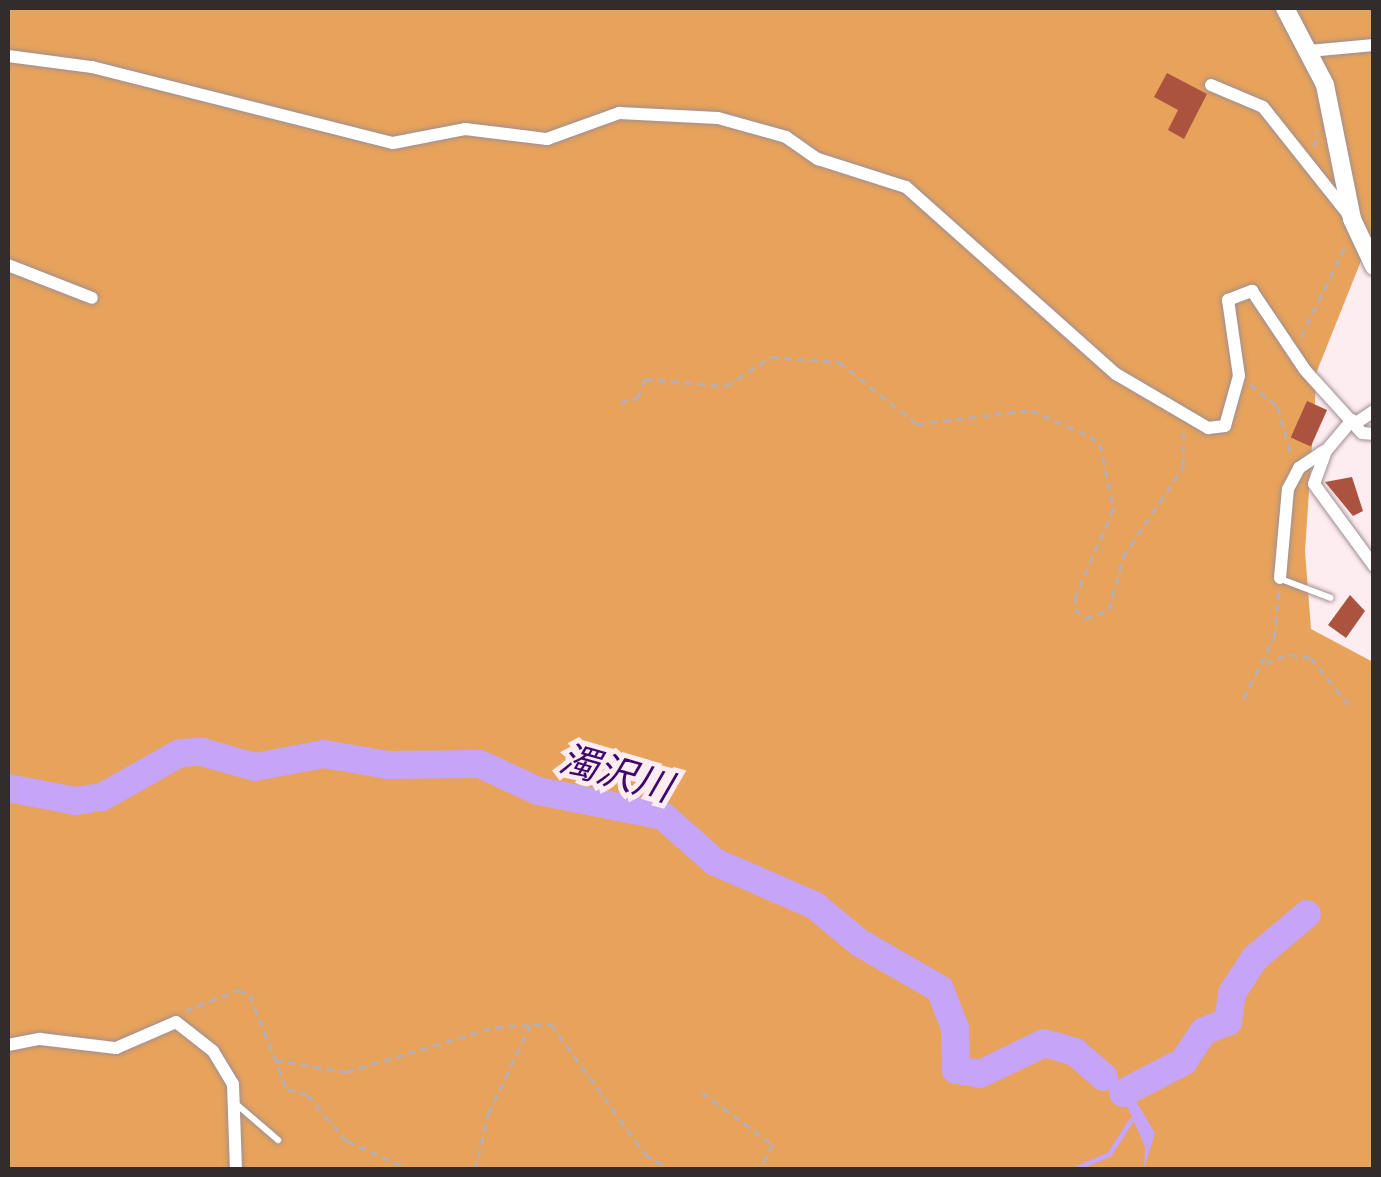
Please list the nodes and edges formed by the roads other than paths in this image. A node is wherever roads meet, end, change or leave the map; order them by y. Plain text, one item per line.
1 (1285, 8) edge
2 (1374, 45) edge
3 (1309, 52) junction
4 (8, 56) edge
5 (1211, 84) dead end
6 (1355, 227) junction
7 (8, 265) edge
8 (1374, 266) edge
9 (92, 298) dead end
10 (1374, 411) edge
11 (1354, 422) junction
12 (1374, 434) edge
13 (1326, 450) junction
14 (1374, 566) edge
15 (1280, 578) joint
16 (1331, 598) dead end
17 (8, 1045) edge
18 (235, 1103) junction
19 (278, 1140) dead end
20 (236, 1170) edge

1 - 3 street
2 - 3 street
3 - 6 street
4 - 11 street
5 - 6 street
6 - 8 street
7 - 9 street
10 - 11 street
11 - 12 street
11 - 13 street
13 - 14 street
13 - 15 street
15 - 16 lane
17 - 18 street
18 - 19 lane
18 - 20 street

